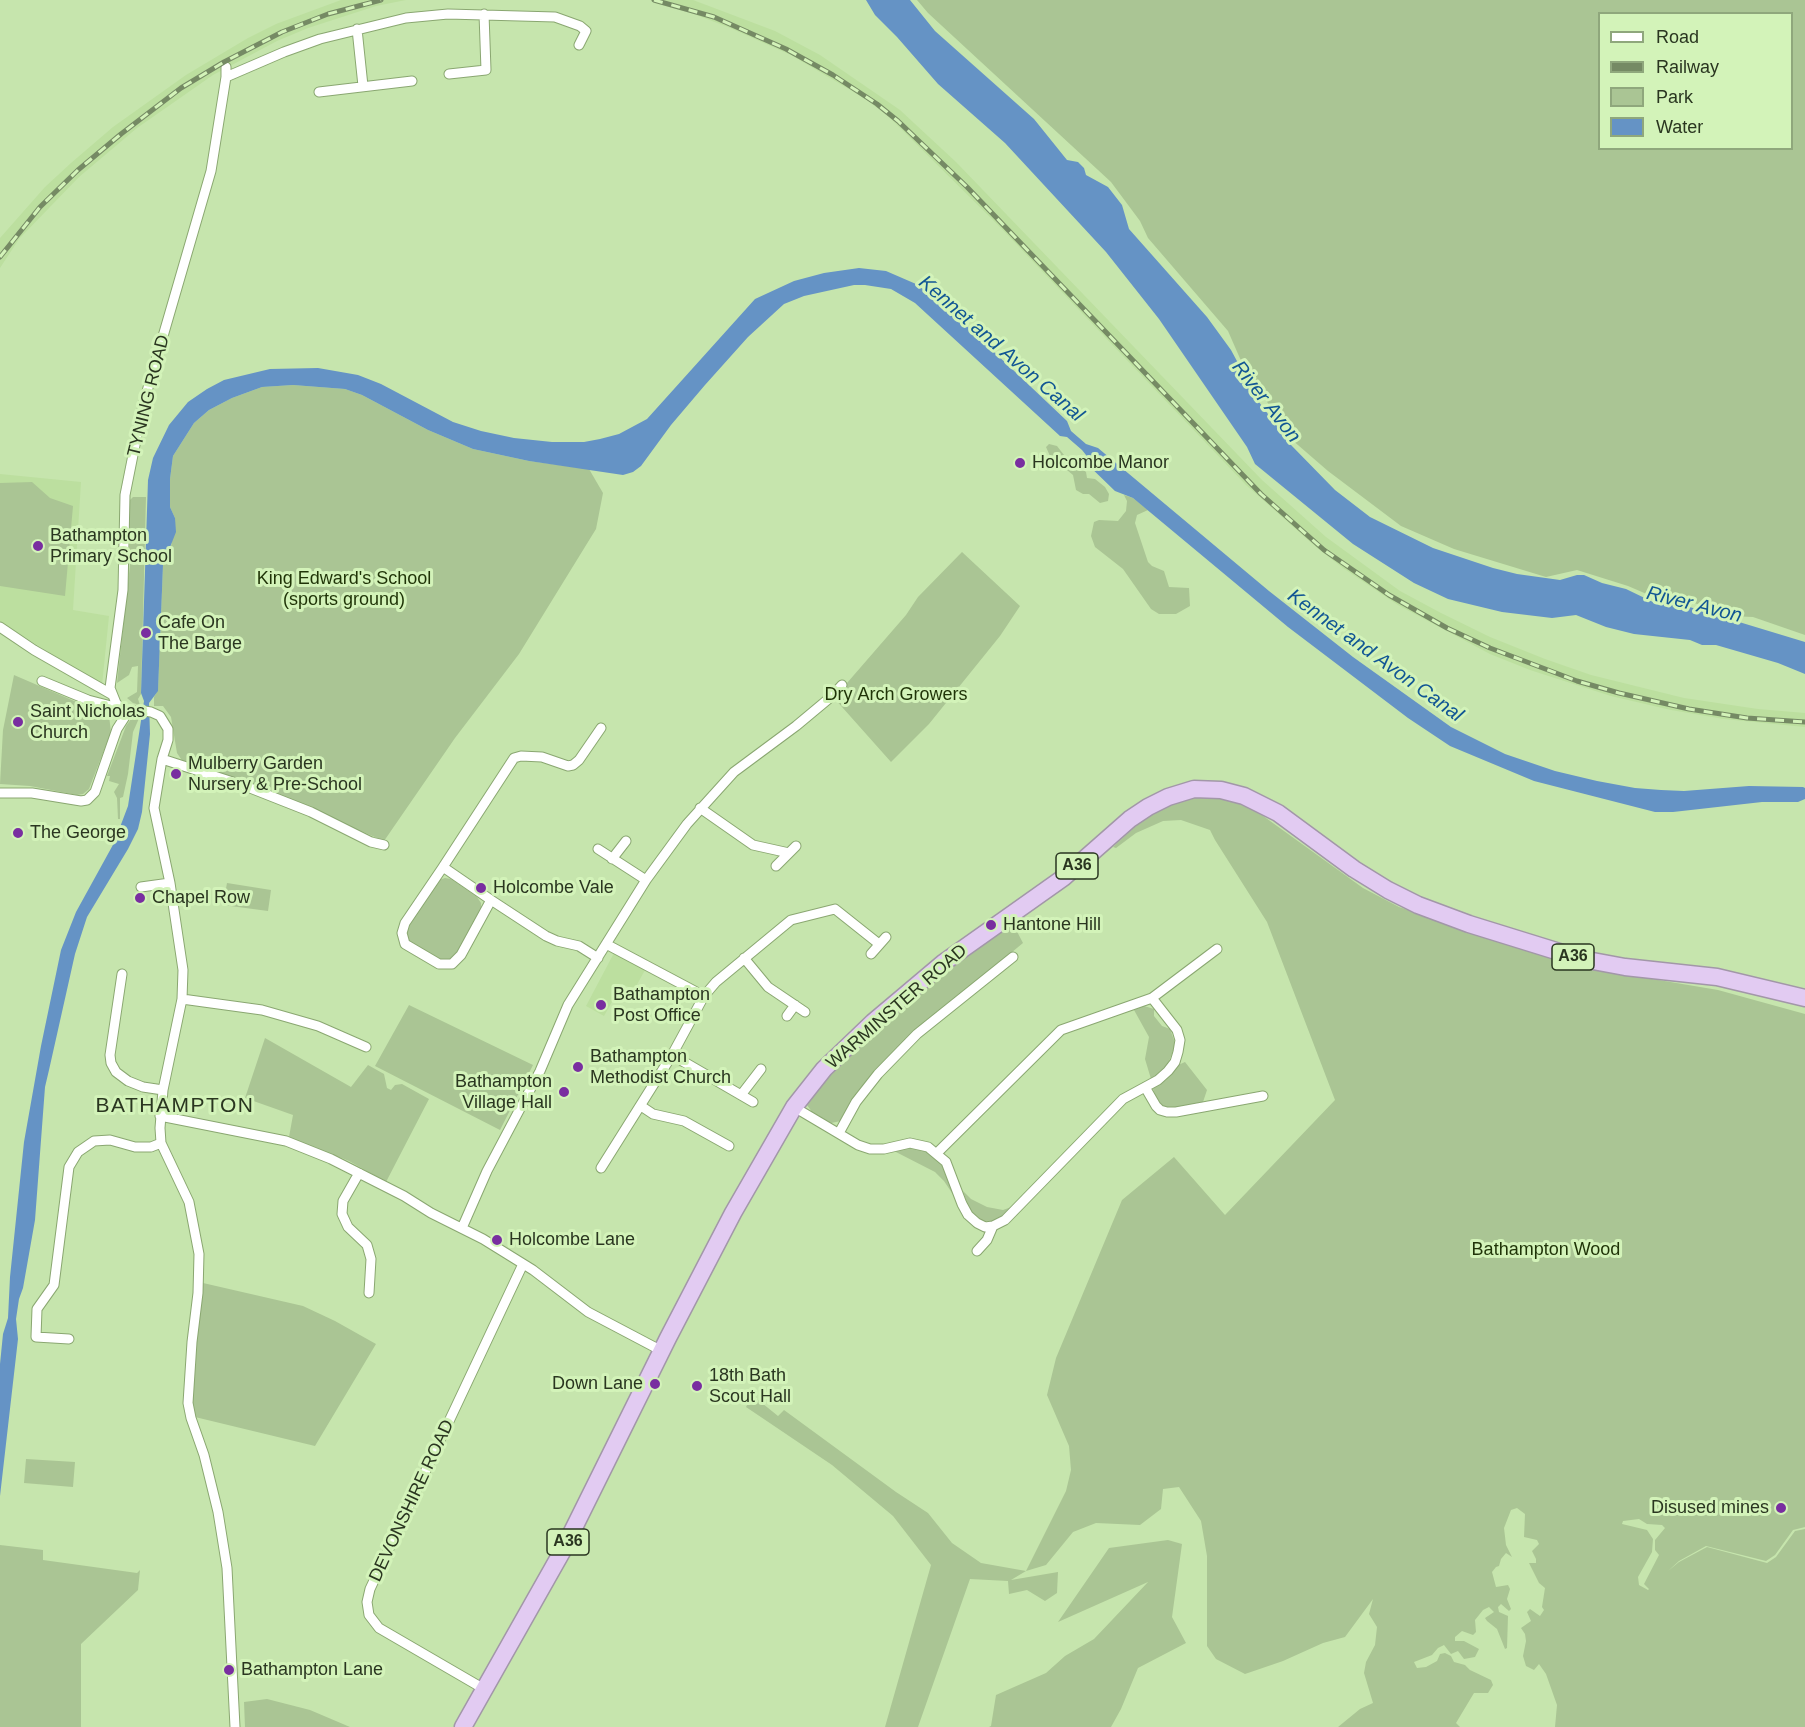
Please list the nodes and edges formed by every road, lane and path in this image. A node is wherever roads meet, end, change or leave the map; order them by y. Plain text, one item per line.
1 (484, 14) junction
2 (357, 29) junction
3 (579, 45) dead end
4 (226, 67) dead end
5 (449, 74) dead end
6 (226, 78) junction
7 (412, 81) dead end
8 (363, 86) junction
9 (319, 92) dead end
10 (0, 627) edge
11 (42, 681) dead end
12 (842, 685) dead end
13 (111, 694) junction
14 (126, 712) junction
15 (601, 728) dead end
16 (162, 759) junction
17 (0, 793) edge
18 (700, 808) junction
19 (626, 841) dead end
20 (384, 844) dead end
21 (598, 849) dead end
22 (612, 859) junction
23 (776, 866) dead end
24 (443, 867) junction
25 (646, 880) junction
26 (170, 883) junction
27 (141, 886) dead end
28 (491, 900) junction
29 (606, 944) junction
30 (1217, 948) dead end
31 (871, 954) dead end
32 (1013, 957) dead end
33 (598, 958) junction
34 (744, 958) junction
35 (122, 974) dead end
36 (704, 996) junction
37 (1152, 998) junction
38 (1805, 998) edge
39 (182, 999) junction
40 (795, 1005) junction
41 (805, 1012) dead end
42 (787, 1016) dead end
43 (366, 1047) dead end
44 (672, 1055) junction
45 (761, 1069) dead end
46 (1145, 1087) junction
47 (163, 1090) junction
48 (741, 1095) junction
49 (1263, 1096) dead end
50 (753, 1102) dead end
51 (641, 1106) junction
52 (794, 1107) junction
53 (160, 1116) junction
54 (839, 1133) junction
55 (162, 1143) junction
56 (729, 1146) dead end
57 (937, 1153) junction
58 (608, 1157) junction
59 (617, 1164) dead end
60 (601, 1168) dead end
61 (359, 1173) junction
62 (993, 1226) junction
63 (462, 1228) junction
64 (977, 1251) dead end
65 (523, 1264) junction
66 (369, 1293) dead end
67 (69, 1340) dead end
68 (662, 1351) junction
69 (484, 1689) junction
70 (235, 1727) edge
71 (464, 1727) edge

1 - 2 street
1 - 3 street
1 - 5 street
2 - 6 street
2 - 8 street
4 - 6 street, TYNING ROAD
6 - 13 street, TYNING ROAD
7 - 8 street
8 - 9 street
10 - 13 street
11 - 14 street
12 - 18 street
13 - 14 street
14 - 16 street
14 - 17 street
15 - 24 street
16 - 20 street
16 - 26 street
18 - 23 street
18 - 25 street
19 - 22 street
21 - 22 street
22 - 25 street
24 - 28 street
24 - 28 street
25 - 29 street
26 - 27 street
26 - 39 street
28 - 33 street
29 - 33 street
29 - 36 street
30 - 37 street
31 - 34 street
32 - 54 street
33 - 63 street
34 - 36 street
34 - 40 street
35 - 47 street
36 - 44 street
37 - 46 street
37 - 57 street
38 - 52 highway, WARMINSTER ROAD / A36
39 - 43 street
39 - 47 street
40 - 41 street
40 - 42 street
44 - 48 street
44 - 51 street
45 - 48 street
46 - 49 street
46 - 62 street
47 - 53 street
48 - 50 street
51 - 56 street
51 - 58 street
52 - 54 street
52 - 68 highway, WARMINSTER ROAD / A36
53 - 55 street
53 - 61 street
54 - 57 street
55 - 67 street
55 - 70 street
57 - 62 street
58 - 59 street
58 - 60 street
61 - 63 street
61 - 66 street
62 - 64 street
63 - 65 street
65 - 68 street
65 - 69 street, DEVONSHIRE ROAD
68 - 69 highway, WARMINSTER ROAD / A36
69 - 71 highway, WARMINSTER ROAD / A36

